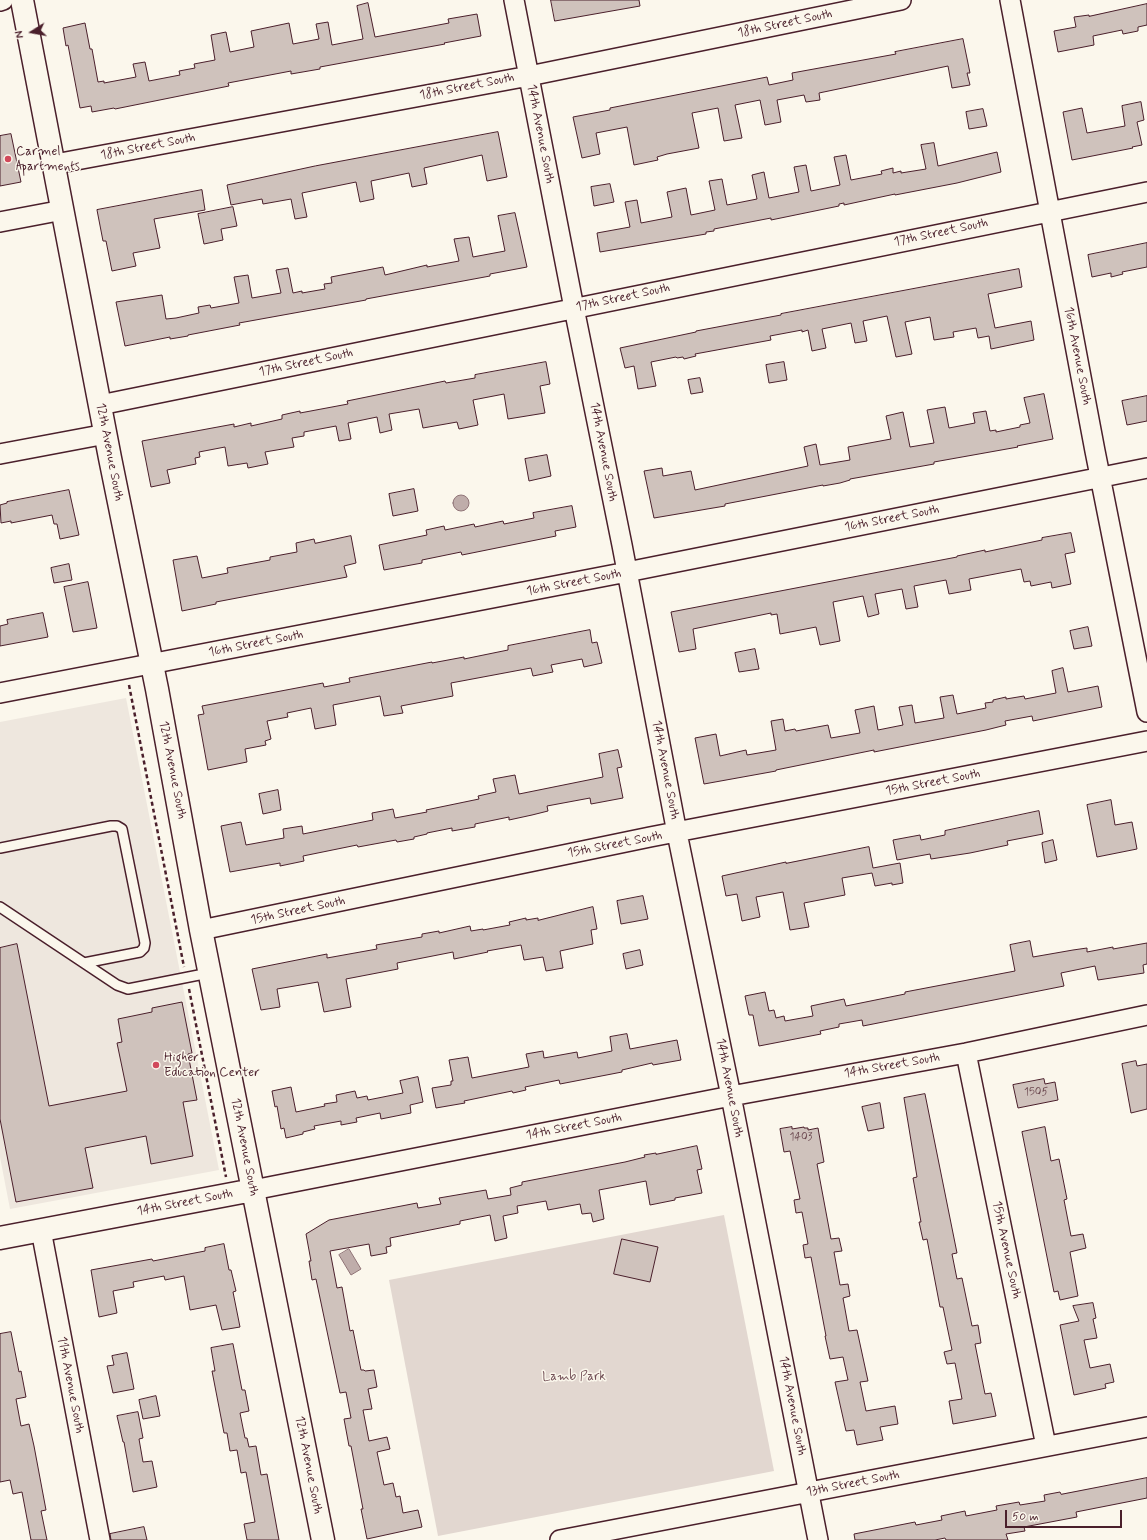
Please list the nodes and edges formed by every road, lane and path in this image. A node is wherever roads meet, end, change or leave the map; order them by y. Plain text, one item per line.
1 (22, 0) edge
2 (514, 0) edge
3 (902, 0) edge
4 (1010, 0) edge
5 (529, 76) junction
6 (55, 164) junction
7 (1147, 192) edge
8 (63, 210) junction
9 (1050, 211) junction
10 (0, 222) edge
11 (574, 308) junction
12 (100, 405) junction
13 (106, 434) junction
14 (0, 454) edge
15 (1147, 468) edge
16 (1100, 478) junction
17 (627, 572) junction
18 (152, 664) junction
19 (126, 669) junction
20 (0, 693) edge
21 (1147, 712) edge
22 (1147, 741) edge
23 (676, 833) junction
24 (0, 848) edge
25 (0, 907) edge
26 (201, 930) junction
27 (84, 964) junction
28 (211, 973) junction
29 (186, 978) junction
30 (1147, 1014) edge
31 (966, 1053) junction
32 (731, 1096) junction
33 (253, 1190) junction
34 (230, 1195) junction
35 (41, 1230) junction
36 (0, 1238) edge
37 (1147, 1427) edge
38 (1046, 1446) junction
39 (808, 1492) junction
40 (100, 1540) edge
41 (323, 1540) edge
42 (560, 1540) edge
43 (818, 1540) edge

1 - 6 street, 12th Avenue South
2 - 5 street, 14th Avenue South
3 - 5 street, 18th Street South
4 - 9 street, 16th Avenue South
5 - 6 street, 18th Street South
5 - 11 street, 14th Avenue South
6 - 8 street, 12th Avenue South
7 - 9 street, 17th Street South
8 - 10 street
8 - 12 street, 12th Avenue South
9 - 11 street, 17th Street South
9 - 16 street, 16th Avenue South
11 - 12 street, 17th Street South
11 - 17 street, 14th Avenue South
12 - 13 street, 12th Avenue South
13 - 14 street
13 - 18 street, 12th Avenue South
15 - 16 street, 16th Street South
16 - 17 street, 16th Street South
16 - 21 street, 16th Avenue South
17 - 18 street, 16th Street South
17 - 23 street, 14th Avenue South
18 - 19 street, 16th Street South
18 - 26 street, 12th Avenue South
19 - 20 street, 16th Street South
19 - 29 path
22 - 23 street, 15th Street South
23 - 26 street, 15th Street South
23 - 32 street, 14th Avenue South
24 - 27 lane
25 - 27 lane
26 - 28 street, 12th Avenue South
27 - 29 lane
28 - 29 lane
28 - 33 street, 12th Avenue South
29 - 34 path
30 - 31 street, 14th Street South
31 - 32 street, 14th Street South
31 - 38 street, 15th Avenue South
32 - 33 street, 14th Street South
32 - 39 street, 14th Avenue South
33 - 34 street, 14th Street South
33 - 41 street, 12th Avenue South
34 - 35 street, 14th Street South
35 - 36 street, 14th Street South
35 - 40 street, 11th Avenue South
37 - 38 street, 13th Street South
38 - 39 street, 13th Street South
39 - 42 street, 13th Street South
39 - 43 street, 14th Avenue South

